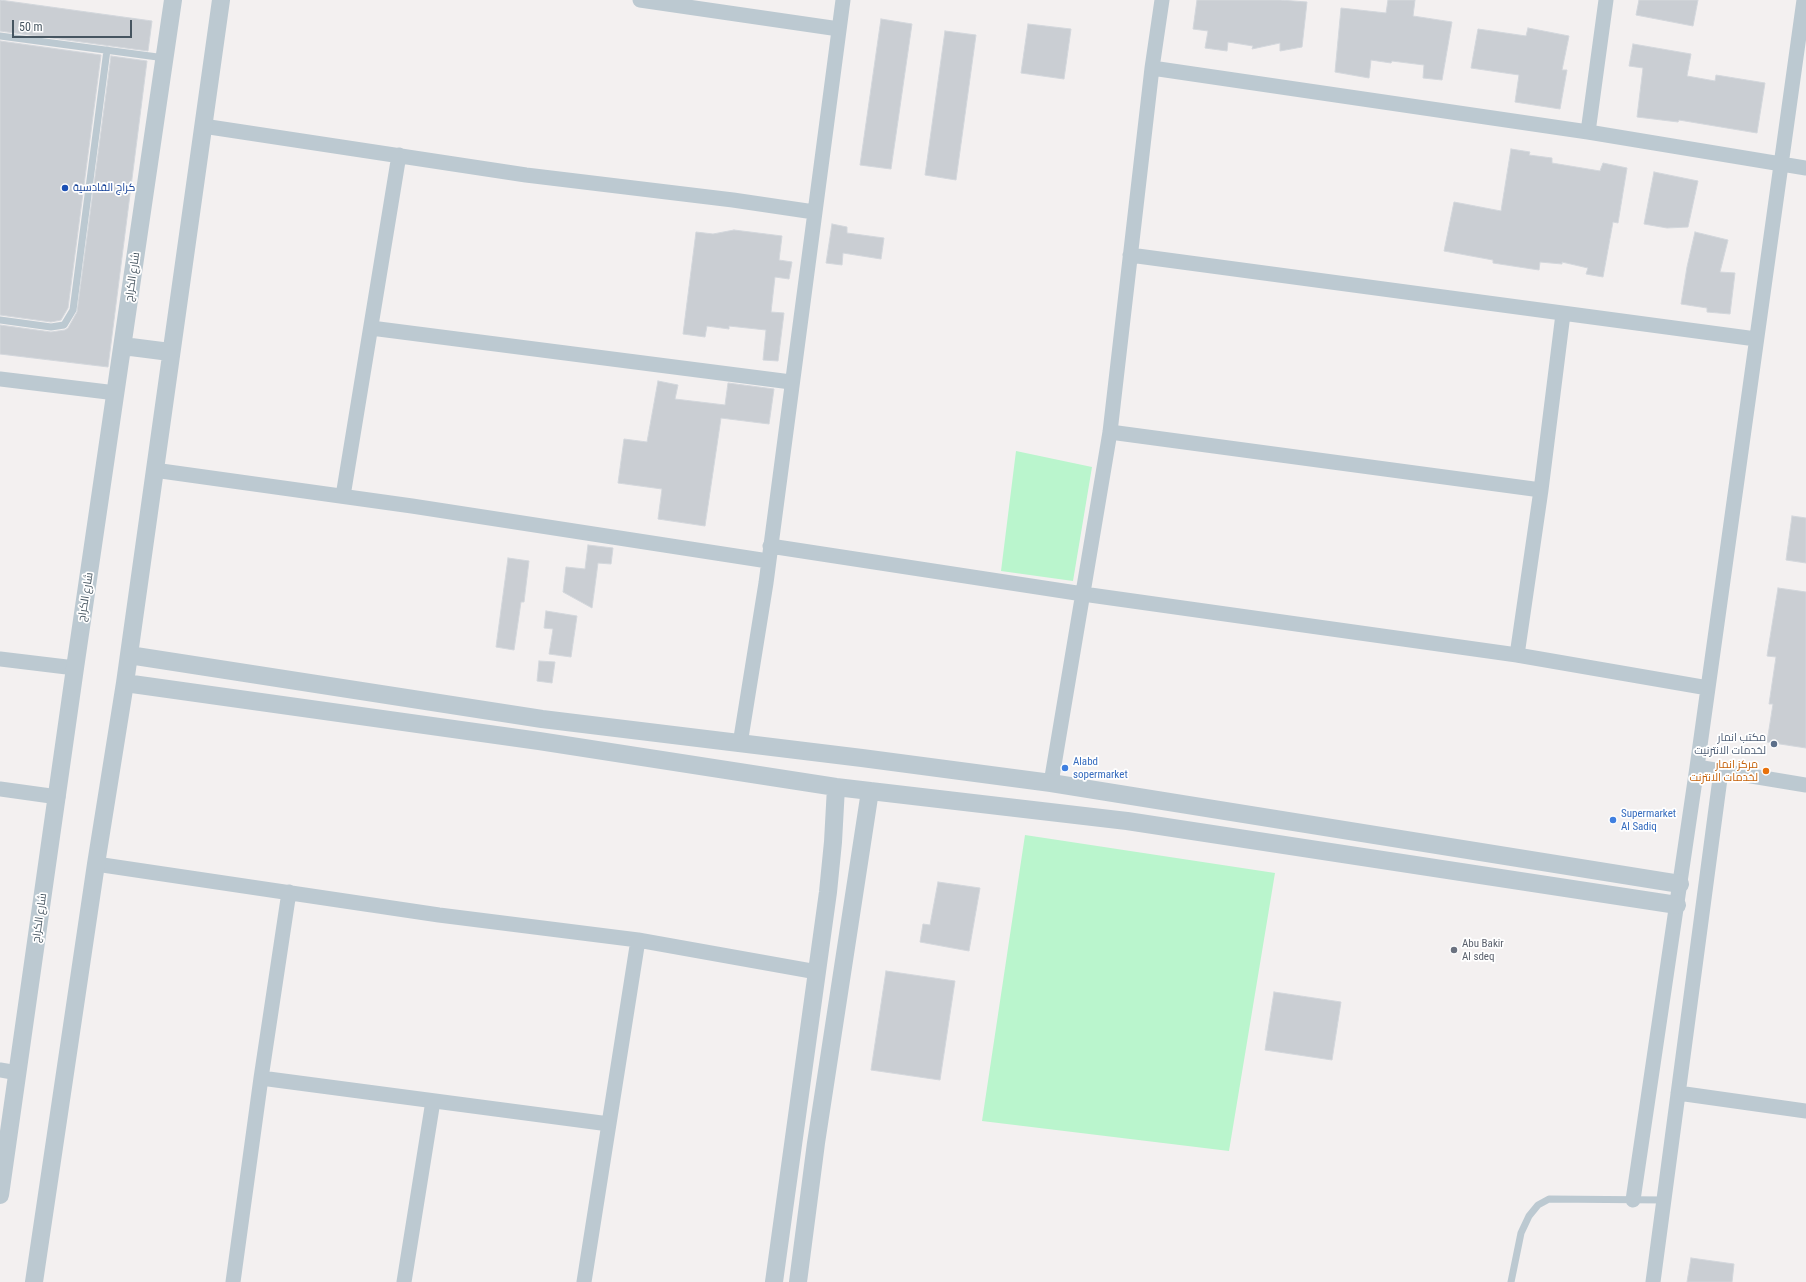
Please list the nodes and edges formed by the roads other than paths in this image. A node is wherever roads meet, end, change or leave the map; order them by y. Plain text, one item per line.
1 (173, 0) edge
2 (221, 0) edge
3 (640, 0) edge
4 (843, 0) edge
5 (1162, 0) edge
6 (1606, 0) edge
7 (1804, 0) edge
8 (838, 29) junction
9 (0, 36) edge
10 (108, 50) junction
11 (165, 58) junction
12 (1152, 68) junction
13 (203, 126) junction
14 (1588, 132) junction
15 (399, 155) junction
16 (1780, 164) junction
17 (1806, 168) edge
18 (814, 212) junction
19 (1130, 255) junction
20 (1563, 314) junction
21 (0, 320) edge
22 (371, 328) junction
23 (1756, 339) junction
24 (123, 346) junction
25 (170, 352) junction
26 (0, 379) edge
27 (792, 382) junction
28 (116, 393) junction
29 (1110, 432) junction
30 (154, 470) junction
31 (1541, 490) junction
32 (343, 496) junction
33 (770, 546) junction
34 (768, 561) junction
35 (1083, 594) junction
36 (129, 654) junction
37 (1517, 654) junction
38 (0, 659) edge
39 (75, 668) junction
40 (125, 683) junction
41 (1708, 688) junction
42 (542, 719) junction
43 (539, 742) junction
44 (740, 744) junction
45 (1697, 767) junction
46 (1720, 771) junction
47 (1051, 783) junction
48 (1806, 785) edge
49 (836, 787) junction
50 (0, 789) edge
51 (870, 791) junction
52 (1132, 796) junction
53 (58, 797) junction
54 (1128, 821) junction
55 (96, 864) junction
56 (1680, 884) junction
57 (290, 892) junction
58 (828, 892) junction
59 (853, 896) junction
60 (1677, 905) junction
61 (638, 940) junction
62 (817, 972) junction
63 (0, 1070) edge
64 (18, 1073) junction
65 (261, 1078) junction
66 (1678, 1093) junction
67 (433, 1101) junction
68 (1806, 1112) edge
69 (609, 1124) junction
70 (0, 1195) edge
71 (1633, 1200) junction
72 (1664, 1200) junction
73 (34, 1282) edge
74 (233, 1282) edge
75 (404, 1282) edge
76 (584, 1282) edge
77 (774, 1282) edge
78 (798, 1282) edge
79 (1511, 1282) edge
80 (1653, 1282) edge

1 - 11 street, شارع الكراج
2 - 13 street
3 - 8 street
4 - 8 street
5 - 12 street
6 - 14 street
7 - 16 street
8 - 18 street
9 - 10 lane
10 - 11 lane
10 - 21 lane
11 - 24 street, شارع الكراج
12 - 14 street
12 - 19 street
13 - 15 street
13 - 25 street
14 - 16 street
15 - 18 street
15 - 22 street
16 - 17 street
16 - 23 street
18 - 27 street
19 - 20 street
19 - 29 street
20 - 23 street
20 - 31 street
22 - 27 street
22 - 32 street
23 - 41 street
24 - 25 street
24 - 28 street, شارع الكراج
25 - 30 street
26 - 28 street
27 - 33 street
28 - 39 street, شارع الكراج
29 - 31 street
29 - 35 street
30 - 32 street
30 - 36 street
31 - 37 street
32 - 34 street
33 - 34 street
33 - 35 street
34 - 44 street
35 - 37 street
35 - 47 street
36 - 40 street
36 - 42 street
37 - 41 street
38 - 39 street
39 - 53 street, شارع الكراج
40 - 43 street
40 - 55 street
41 - 45 street
42 - 43 street
42 - 44 street
43 - 49 street
44 - 47 street
45 - 46 street
45 - 56 street
46 - 48 street
46 - 66 street
47 - 52 street
49 - 51 street
49 - 58 street
50 - 53 street
51 - 54 street
51 - 59 street
52 - 54 street
52 - 56 street
53 - 64 street, شارع الكراج
54 - 60 street
55 - 57 street
55 - 73 street
56 - 60 street
57 - 61 street
57 - 65 street
58 - 59 street
58 - 62 street
59 - 78 street
60 - 71 street
61 - 62 street
61 - 69 street
62 - 77 street
63 - 64 street
64 - 70 street, شارع الكراج
65 - 67 street
65 - 74 street
66 - 68 street
66 - 72 street
67 - 69 street
67 - 75 street
69 - 76 street
71 - 72 lane
71 - 79 lane
72 - 80 street

